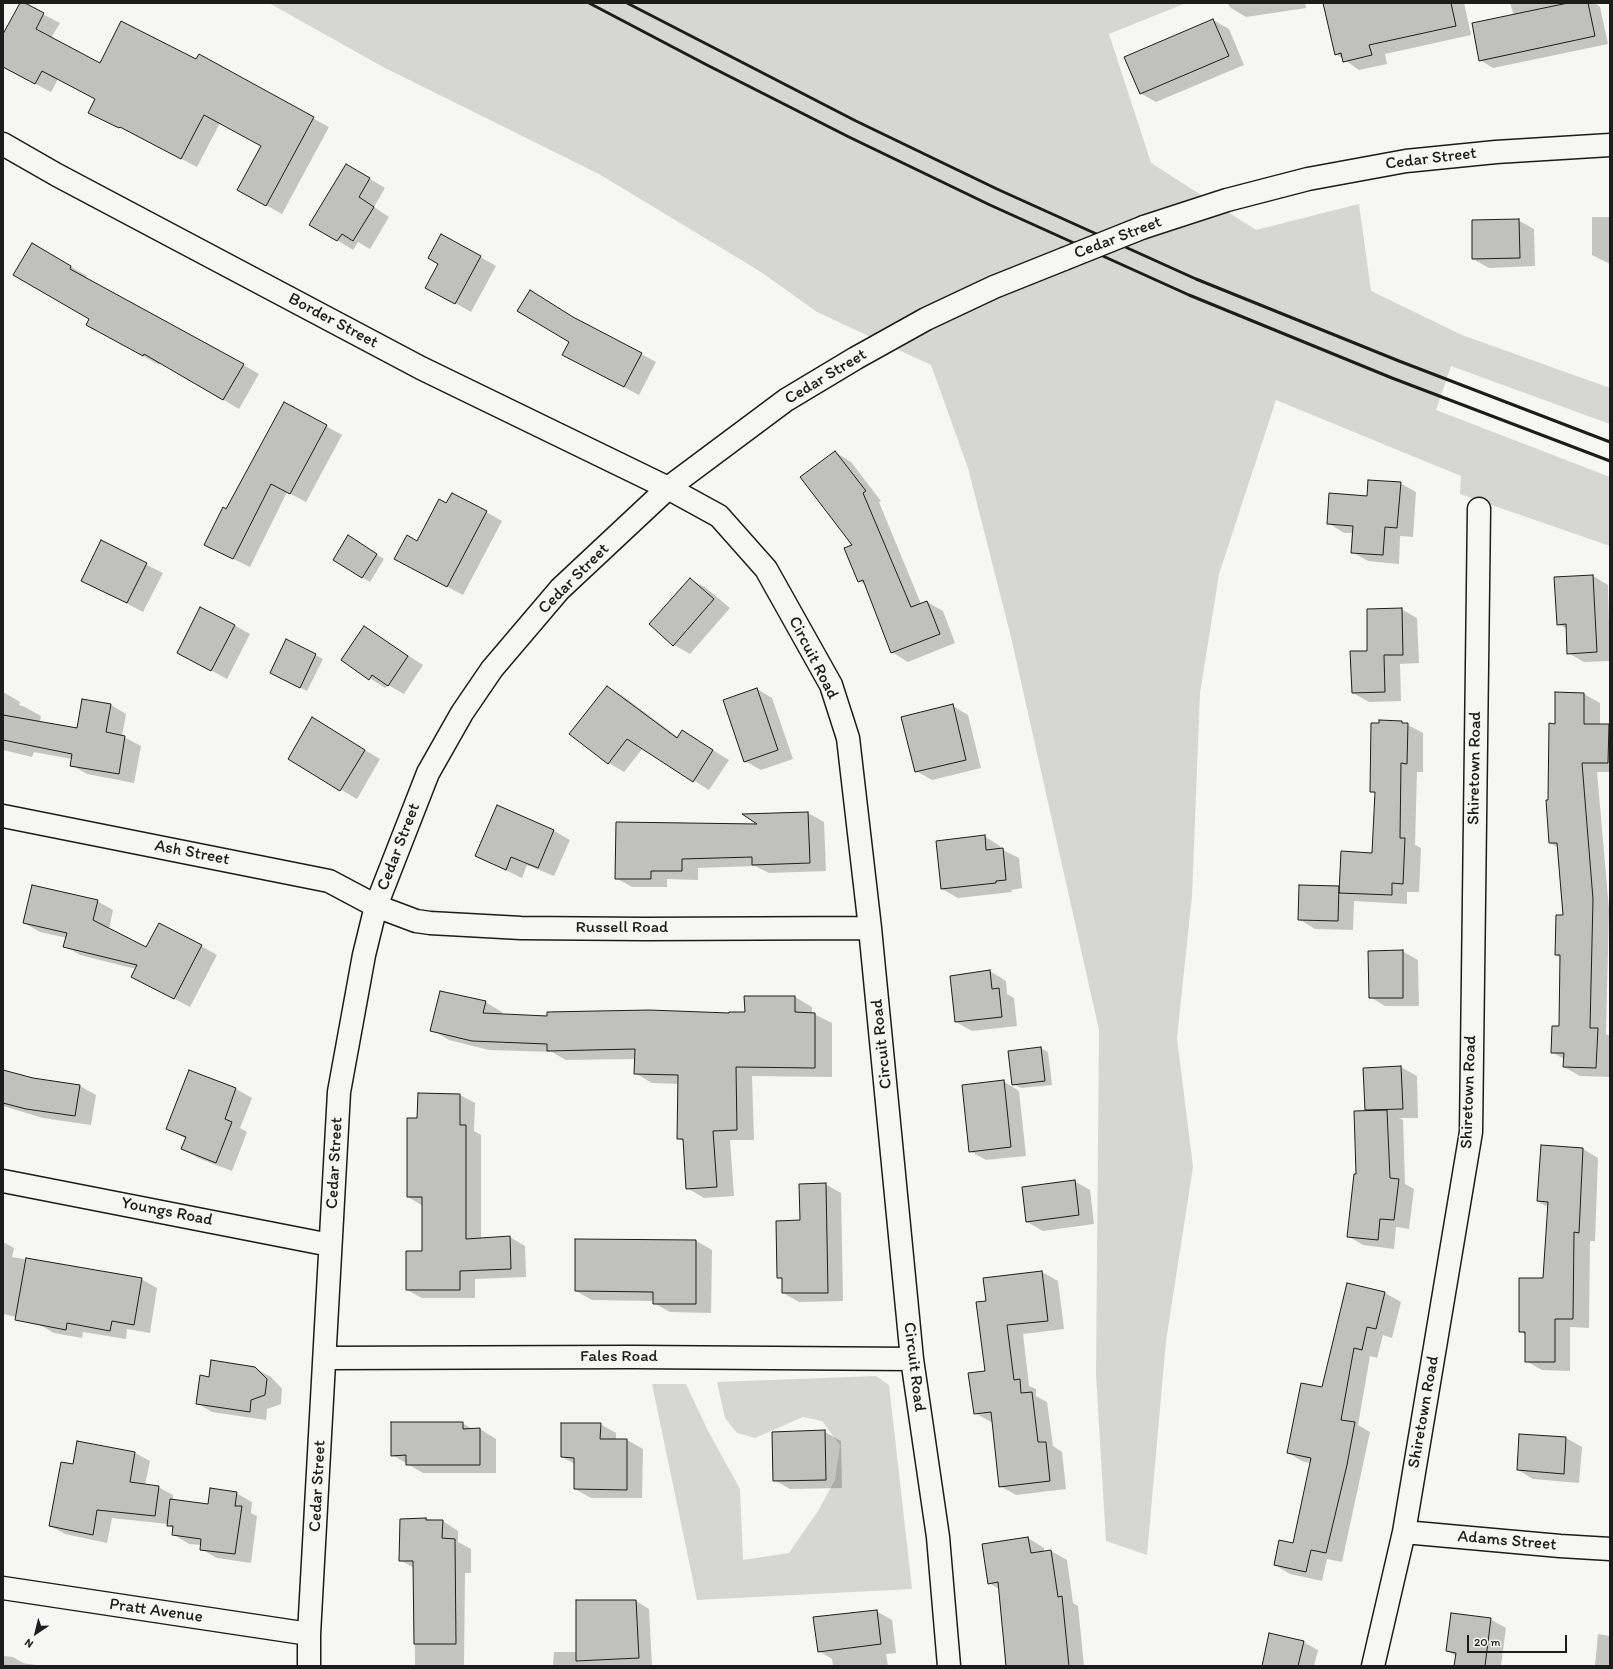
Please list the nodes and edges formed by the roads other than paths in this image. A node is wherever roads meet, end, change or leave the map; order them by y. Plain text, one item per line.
1 (3, 144) edge
2 (1610, 144) edge
3 (668, 488) junction
4 (1479, 509) dead end
5 (3, 816) edge
6 (376, 906) junction
7 (870, 928) junction
8 (3, 1181) edge
9 (330, 1245) junction
10 (325, 1358) junction
11 (912, 1359) junction
12 (1404, 1532) junction
13 (1610, 1549) edge
14 (3, 1588) edge
15 (309, 1634) junction
16 (310, 1666) edge
17 (949, 1666) edge
18 (1373, 1666) edge

1 - 3 street, Border Street
2 - 3 street, Cedar Street, bridge
3 - 6 street, Cedar Street
3 - 7 street, Circuit Road
4 - 12 street, Shiretown Road
5 - 6 street, Ash Street
6 - 7 street, Russell Road
6 - 9 street, Cedar Street
7 - 11 street, Circuit Road
8 - 9 street, Youngs Road
9 - 10 street, Cedar Street
10 - 11 street, Fales Road
10 - 15 street, Cedar Street
11 - 17 street, Circuit Road
12 - 13 street, Adams Street
12 - 18 street, Shiretown Road
14 - 15 street, Pratt Avenue
15 - 16 street, Cedar Street

